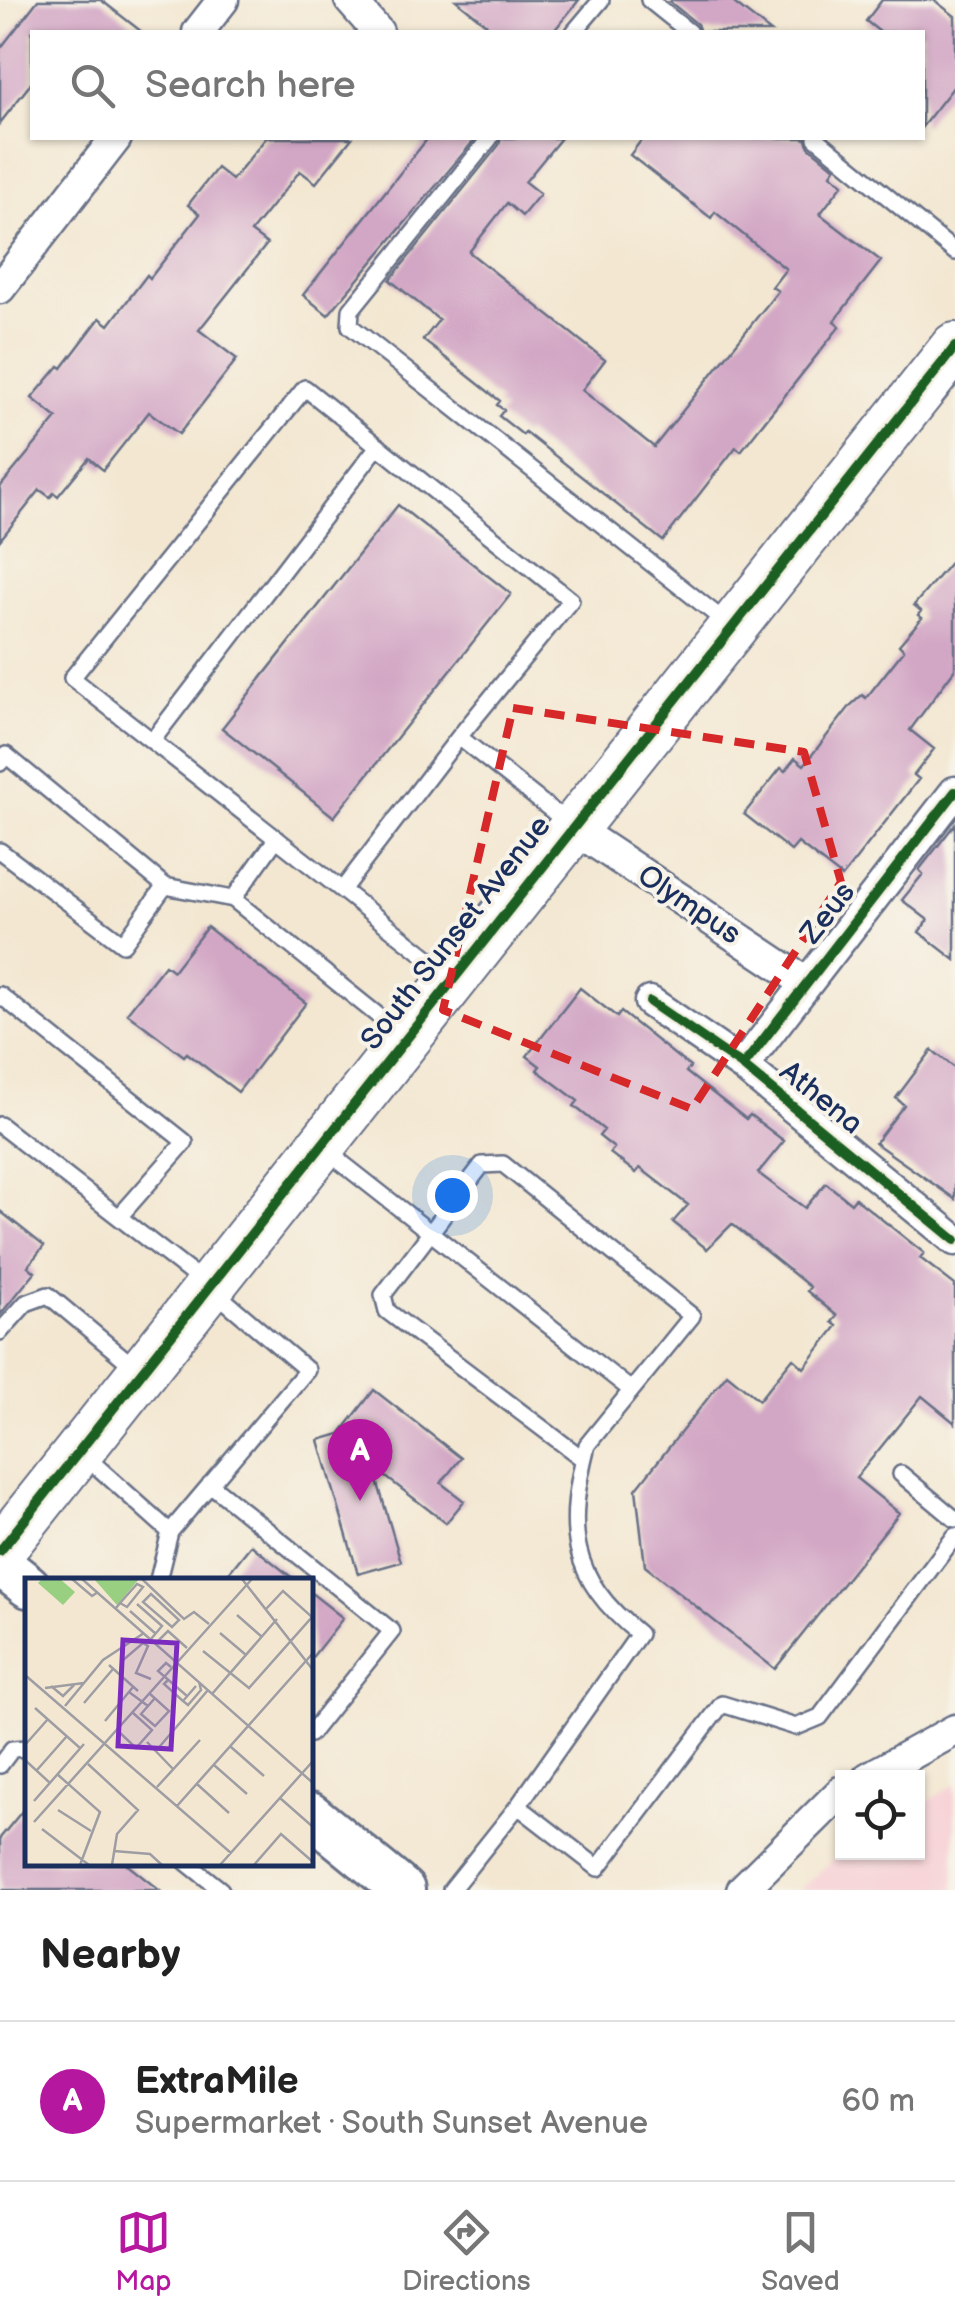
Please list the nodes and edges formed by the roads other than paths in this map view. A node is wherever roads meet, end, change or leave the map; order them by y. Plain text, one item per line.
1 (223, 0) edge
2 (350, 0) edge
3 (600, 0) edge
4 (650, 0) edge
5 (200, 30) edge
6 (376, 30) edge
7 (576, 30) edge
8 (687, 30) edge
9 (114, 140) edge
10 (488, 140) edge
11 (818, 140) edge
12 (955, 252) edge
13 (0, 288) edge
14 (955, 348) edge
15 (378, 446) junction
16 (732, 627) junction
17 (459, 738) junction
18 (152, 741) junction
19 (0, 763) edge
20 (955, 792) edge
21 (572, 827) junction
22 (276, 839) junction
23 (0, 850) edge
24 (165, 886) junction
25 (342, 890) junction
26 (232, 899) junction
27 (453, 978) junction
28 (806, 982) junction
29 (0, 994) edge
30 (650, 1002) dead end
31 (405, 1038) junction
32 (743, 1066) junction
33 (0, 1125) edge
34 (320, 1146) junction
35 (120, 1217) junction
36 (429, 1232) junction
37 (955, 1240) edge
38 (209, 1287) junction
39 (0, 1332) edge
40 (141, 1373) junction
41 (631, 1390) junction
42 (80, 1451) junction
43 (583, 1459) junction
44 (902, 1474) dead end
45 (210, 1484) junction
46 (955, 1519) edge
47 (170, 1532) junction
48 (955, 1536) edge
49 (0, 1551) edge
50 (0, 1564) edge
51 (158, 1578) edge
52 (25, 1584) edge
53 (955, 1730) edge
54 (312, 1731) edge
55 (25, 1748) edge
56 (0, 1765) edge
57 (882, 1770) edge
58 (835, 1798) edge
59 (518, 1806) junction
60 (312, 1816) edge
61 (190, 1865) edge
62 (382, 1879) edge
63 (221, 1890) edge
64 (451, 1890) edge
65 (742, 1890) edge

1 - 5 street
2 - 6 street
3 - 7 lane
4 - 8 lane
9 - 13 street
10 - 16 lane
11 - 12 lane
14 - 16 main road, South Sunset Avenue
15 - 17 lane
15 - 18 lane
15 - 18 lane
16 - 21 main road, South Sunset Avenue
17 - 21 lane
17 - 25 lane
18 - 22 lane
19 - 24 lane
20 - 28 street, Zeus
21 - 27 main road, South Sunset Avenue
21 - 28 street, Olympus
22 - 25 lane
22 - 26 lane
23 - 24 lane
24 - 26 lane
25 - 27 lane
26 - 31 lane
27 - 31 main road, South Sunset Avenue
28 - 32 street, Zeus
29 - 35 lane
30 - 32 street, Athena
31 - 34 main road, South Sunset Avenue
32 - 37 street, Athena
33 - 35 lane
34 - 36 lane
34 - 38 main road, South Sunset Avenue
35 - 38 lane
36 - 41 lane
36 - 41 lane
36 - 43 lane
38 - 40 main road, South Sunset Avenue
38 - 45 lane
39 - 40 lane
40 - 42 main road, South Sunset Avenue
41 - 43 lane
42 - 47 lane
42 - 49 main road, South Sunset Avenue
43 - 59 lane
44 - 46 lane
45 - 47 lane
45 - 54 lane
47 - 51 lane
48 - 59 lane
50 - 52 street
53 - 57 street
55 - 56 lane
58 - 65 street
59 - 64 lane
60 - 62 street
61 - 63 lane

